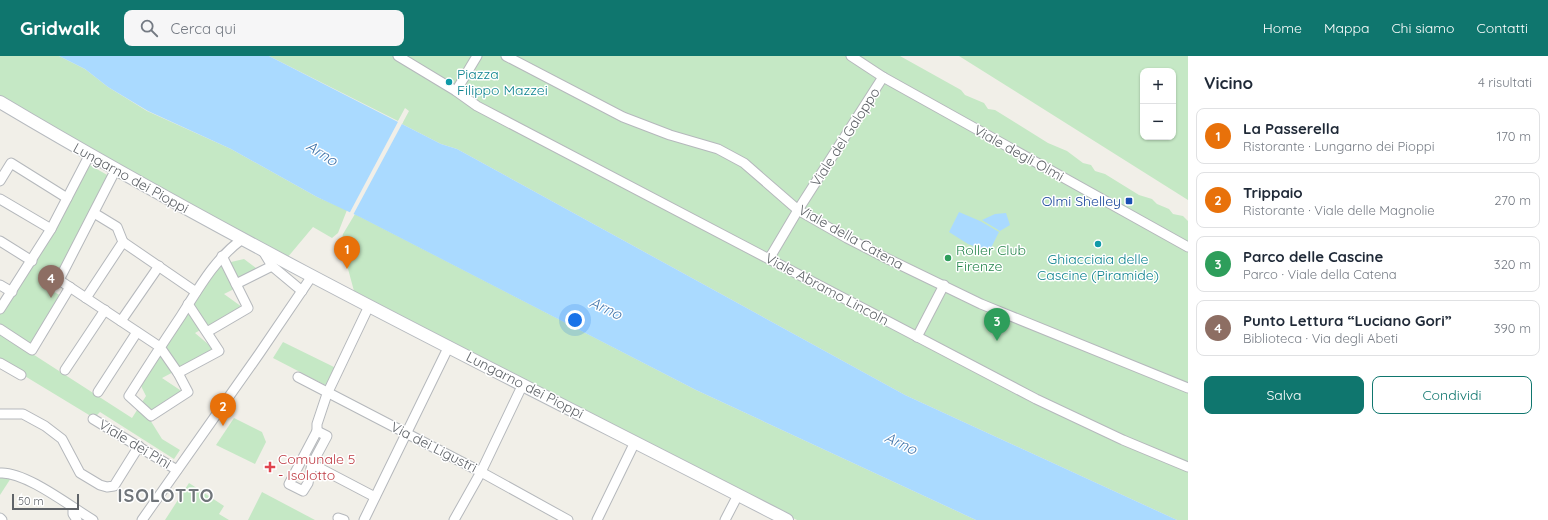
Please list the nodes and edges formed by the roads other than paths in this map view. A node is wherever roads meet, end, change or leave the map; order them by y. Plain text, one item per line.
1 (398, 56) edge
2 (477, 56) edge
3 (506, 56) edge
4 (850, 56) edge
5 (883, 77) junction
6 (456, 91) junction
7 (0, 102) edge
8 (89, 156) junction
9 (115, 171) junction
10 (0, 181) edge
11 (67, 198) junction
12 (0, 199) edge
13 (798, 210) junction
14 (94, 214) junction
15 (51, 229) junction
16 (241, 240) junction
17 (0, 241) edge
18 (123, 242) junction
19 (1188, 247) edge
20 (263, 251) junction
21 (222, 256) junction
22 (769, 259) junction
23 (32, 260) junction
24 (158, 266) junction
25 (272, 266) junction
26 (312, 276) junction
27 (236, 284) junction
28 (0, 285) edge
29 (944, 285) junction
30 (70, 287) junction
31 (12, 292) junction
32 (196, 292) junction
33 (302, 292) junction
34 (86, 298) junction
35 (188, 304) junction
36 (369, 306) junction
37 (0, 310) edge
38 (105, 310) junction
39 (121, 321) junction
40 (0, 329) edge
41 (137, 332) junction
42 (207, 332) junction
43 (917, 337) junction
44 (449, 346) junction
45 (160, 347) junction
46 (0, 363) edge
47 (65, 370) dead end
48 (178, 373) junction
49 (21, 375) dead end
50 (298, 377) dead end
51 (523, 384) junction
52 (1188, 388) edge
53 (98, 392) dead end
54 (327, 394) junction
55 (0, 414) edge
56 (93, 419) dead end
57 (317, 431) junction
58 (406, 433) junction
59 (635, 442) junction
60 (139, 446) junction
61 (312, 464) junction
62 (1188, 467) edge
63 (177, 470) junction
64 (0, 472) edge
65 (481, 472) junction
66 (738, 495) junction
67 (375, 497) junction
68 (73, 508) junction
69 (0, 518) edge
70 (2, 520) edge
71 (77, 520) edge
72 (93, 520) edge
73 (142, 520) edge
74 (364, 520) edge
75 (454, 520) edge
76 (568, 520) edge
77 (597, 520) edge
78 (725, 520) edge
79 (787, 520) edge

1 - 6 street, Viale Abramo Lincoln
2 - 6 street
3 - 13 street, Viale della Catena
4 - 5 street, Viale degli Olmi
5 - 13 street, Viale del Galoppo
5 - 19 street, Viale degli Olmi
6 - 22 street, Viale Abramo Lincoln
7 - 8 street, Lungarno dei Pioppi
8 - 9 street, Lungarno dei Pioppi
8 - 11 street
9 - 14 street
9 - 16 street, Lungarno dei Pioppi
10 - 11 street
11 - 15 street
12 - 15 street
13 - 22 street, Viale del Galoppo
13 - 29 street, Viale della Catena
14 - 18 street
14 - 30 street
15 - 23 street
16 - 20 street, Lungarno dei Pioppi
16 - 21 street
17 - 23 street
18 - 24 street
18 - 34 street
20 - 25 street
20 - 26 street, Lungarno dei Pioppi
21 - 27 street
21 - 32 street
22 - 43 street, Viale Abramo Lincoln
23 - 31 street
24 - 32 street
24 - 39 street
25 - 27 street
25 - 33 street
26 - 33 street
26 - 36 street, Lungarno dei Pioppi
27 - 42 street
28 - 31 street
29 - 43 street
29 - 52 street, Viale della Catena
30 - 34 street
30 - 40 street
31 - 37 street
32 - 35 street
33 - 63 street
34 - 38 street
35 - 42 street
35 - 45 street
36 - 44 street, Lungarno dei Pioppi
36 - 54 street
38 - 39 street
38 - 47 street
39 - 41 street
41 - 45 street
41 - 53 street
42 - 48 street
43 - 62 street, Viale Abramo Lincoln
44 - 51 street, Lungarno dei Pioppi
44 - 58 street
45 - 48 street
45 - 48 street
46 - 49 street
50 - 54 street, Via dei Ligustri
51 - 59 street, Lungarno dei Pioppi
51 - 65 street
54 - 57 street
54 - 58 street, Via dei Ligustri
55 - 60 street
56 - 60 street, Viale dei Pini
57 - 61 street
57 - 61 street
58 - 65 street, Via dei Ligustri
58 - 67 street
59 - 66 street, Lungarno dei Pioppi
59 - 77 street
60 - 63 street, Viale dei Pini
61 - 67 street
63 - 73 street
64 - 68 street
65 - 75 street
65 - 76 street, Via dei Ligustri
66 - 78 street
66 - 79 street, Lungarno dei Pioppi
67 - 74 street
68 - 71 street
68 - 72 street
69 - 70 street

